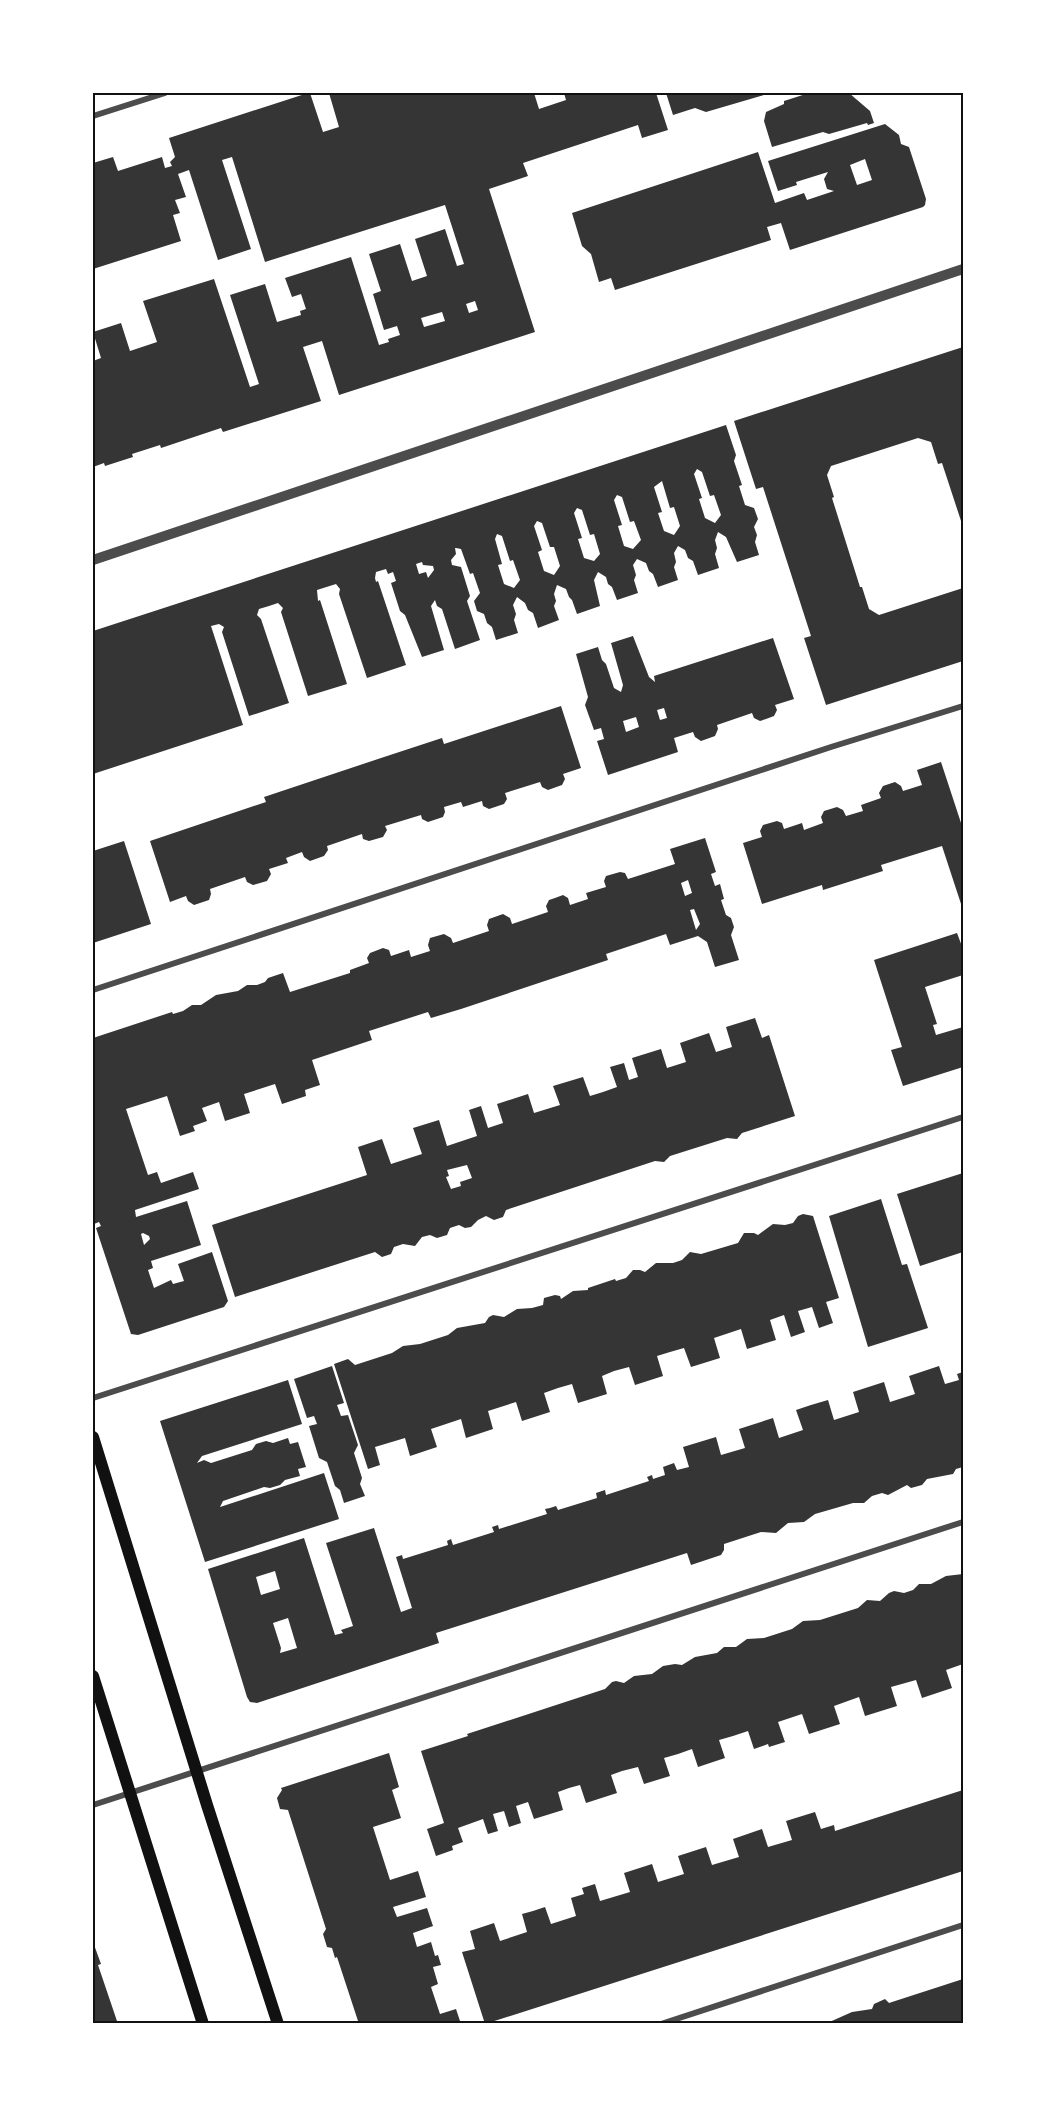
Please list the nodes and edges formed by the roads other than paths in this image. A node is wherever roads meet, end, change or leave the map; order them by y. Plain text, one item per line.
1 (165, 93) edge
2 (93, 116) edge
3 (963, 269) edge
4 (93, 560) edge
5 (963, 706) edge
6 (93, 990) edge
7 (963, 1117) edge
8 (93, 1398) edge
9 (93, 1437) edge
10 (963, 1522) edge
11 (93, 1676) edge
12 (196, 1771) junction
13 (131, 1793) junction
14 (93, 1805) edge
15 (963, 1925) edge
16 (203, 2024) edge
17 (278, 2024) edge
18 (661, 2024) edge

1 - 2 street
3 - 4 street
5 - 6 street
7 - 8 street
9 - 12 main road
10 - 12 street
11 - 13 main road
12 - 13 street
12 - 17 main road
13 - 14 street
13 - 16 main road
15 - 18 street

